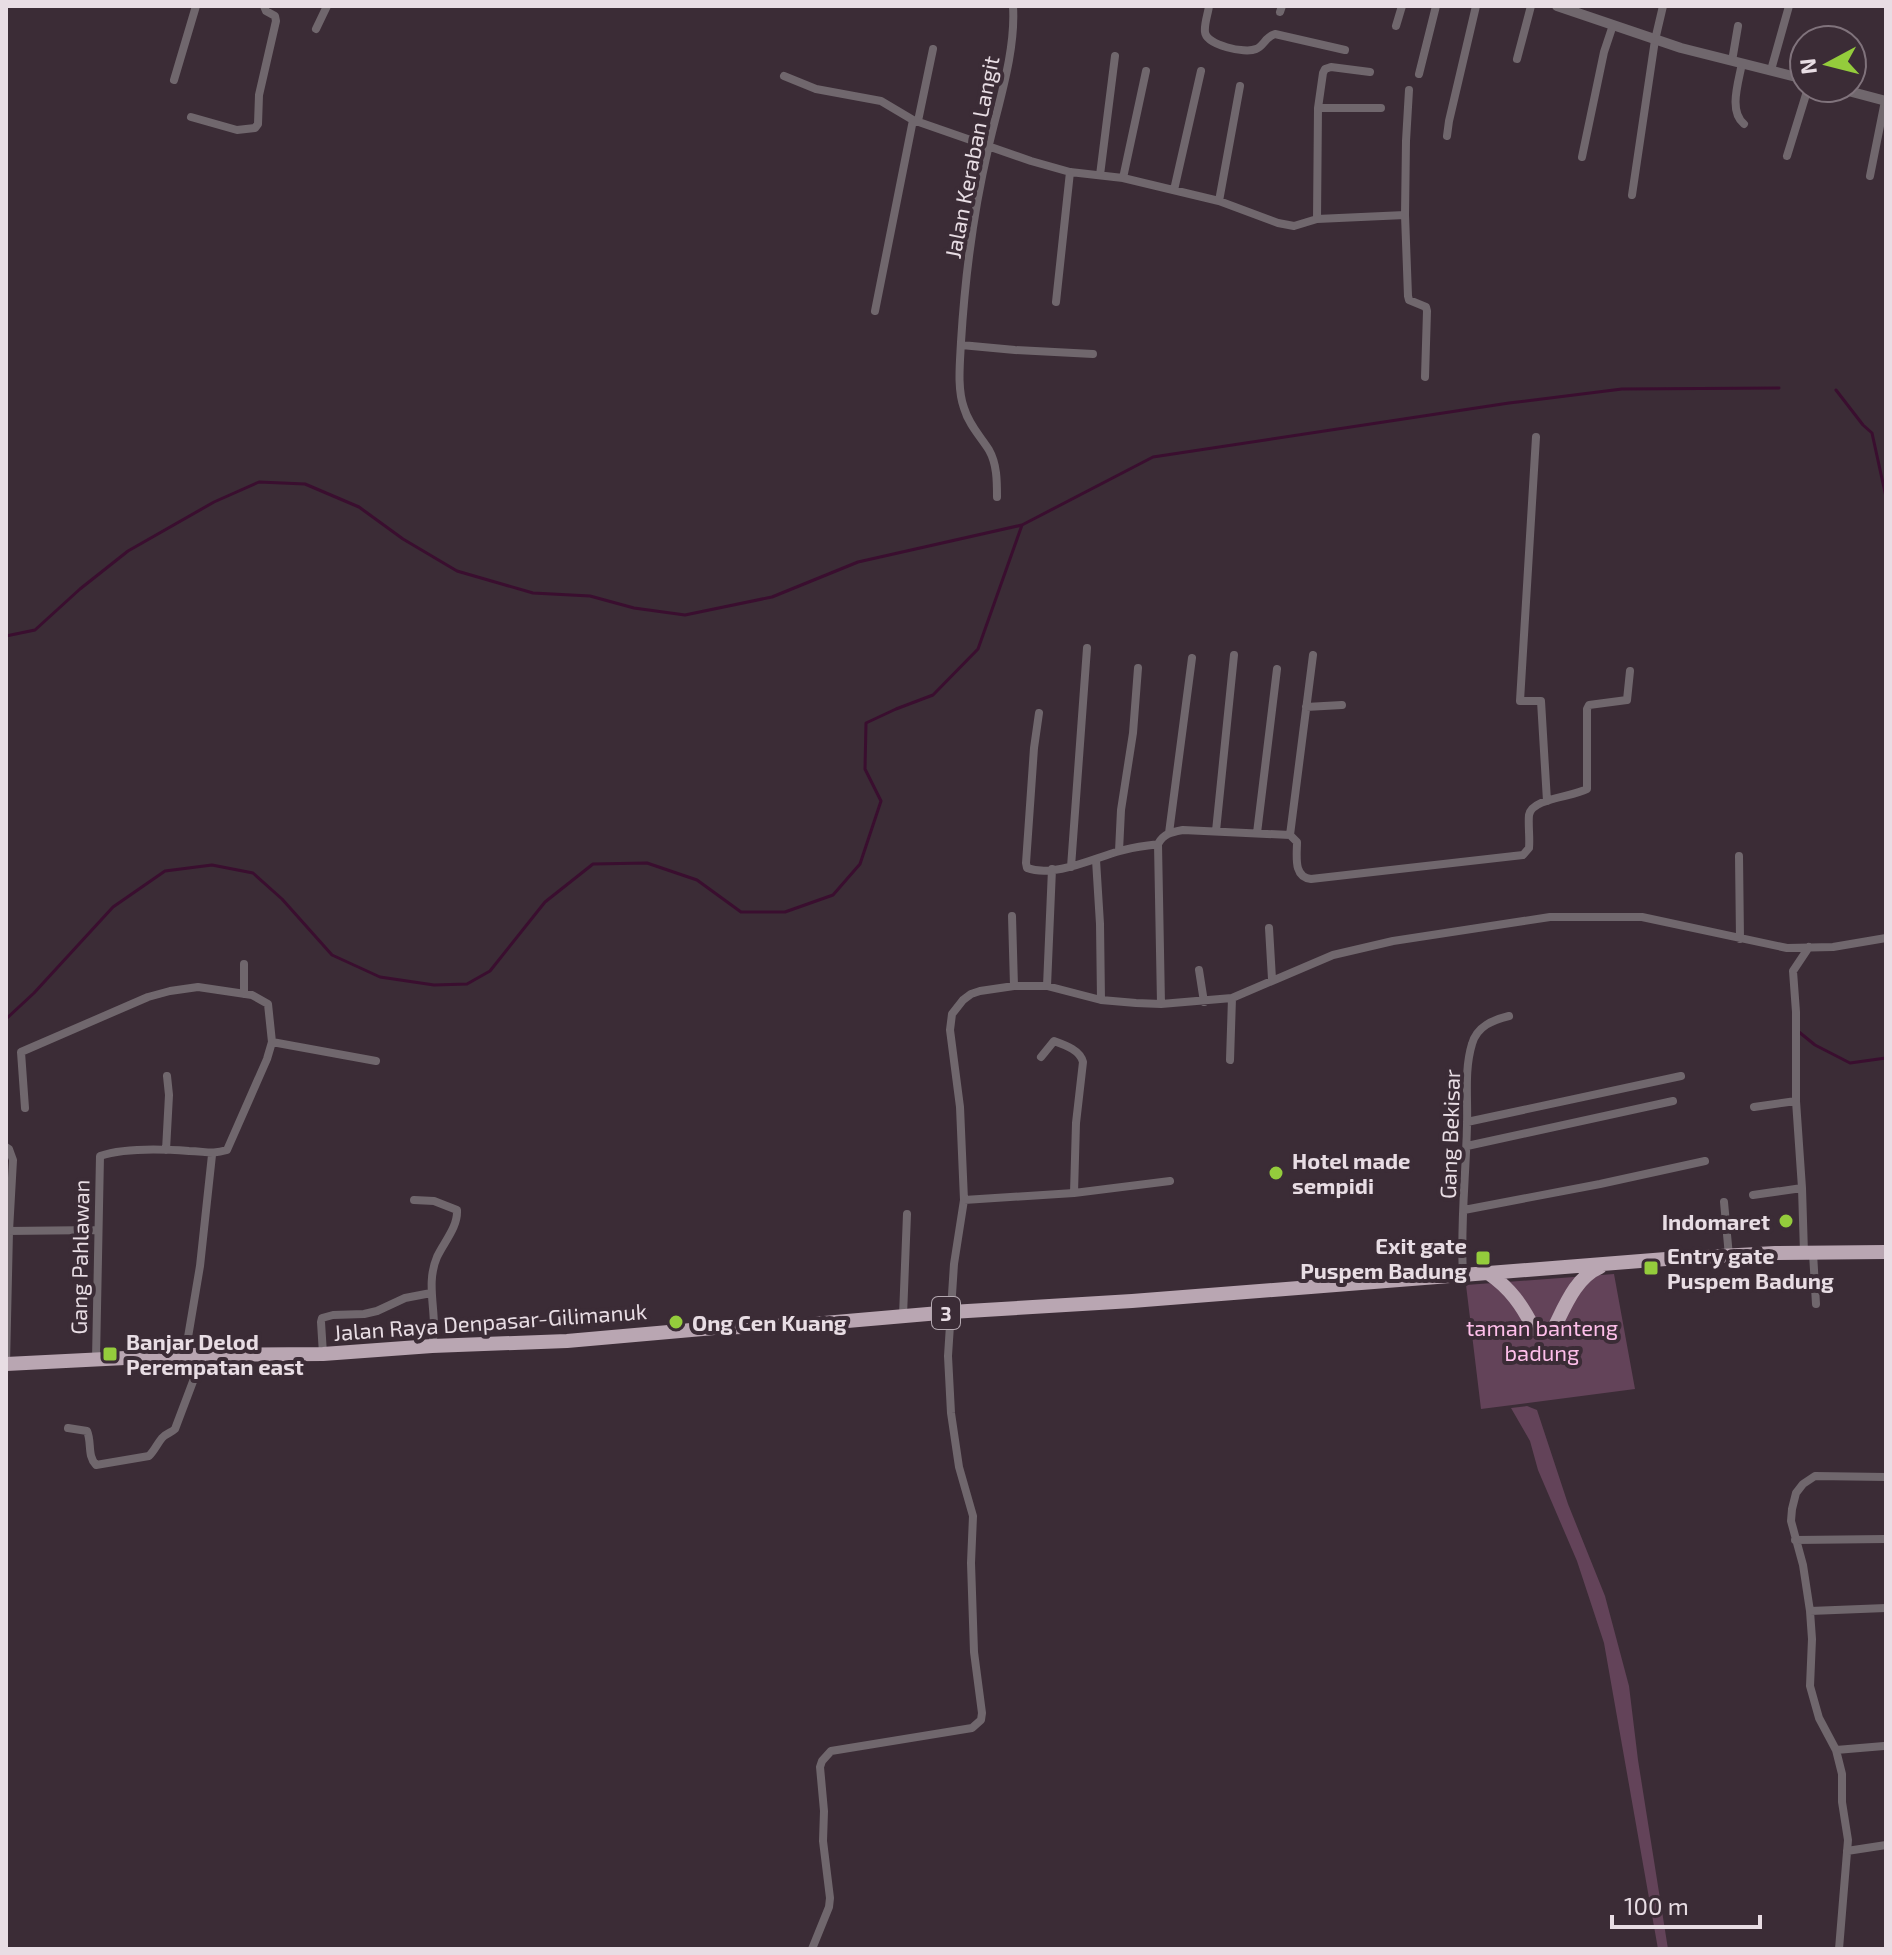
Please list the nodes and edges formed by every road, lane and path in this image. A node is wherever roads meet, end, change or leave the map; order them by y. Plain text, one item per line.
1 (196, 6) edge
2 (264, 6) edge
3 (327, 6) edge
4 (1209, 6) edge
5 (1402, 6) edge
6 (1436, 6) edge
7 (1476, 6) edge
8 (1531, 6) edge
9 (1557, 6) edge
10 (1663, 6) edge
11 (1789, 6) edge
12 (1014, 11) edge
13 (1613, 25) junction
14 (1396, 26) dead end
15 (1738, 26) dead end
16 (316, 29) dead end
17 (1655, 40) junction
18 (933, 49) dead end
19 (1345, 50) dead end
20 (1115, 56) dead end
21 (1517, 59) dead end
22 (1737, 62) junction
23 (1771, 70) junction
24 (1146, 71) dead end
25 (1201, 71) dead end
26 (1370, 72) dead end
27 (1419, 74) dead end
28 (1788, 75) edge
29 (784, 76) dead end
30 (174, 80) dead end
31 (1240, 86) dead end
32 (1409, 90) dead end
33 (1886, 101) edge
34 (1803, 104) edge
35 (1318, 108) junction
36 (1381, 108) dead end
37 (191, 117) dead end
38 (916, 120) junction
39 (1744, 124) dead end
40 (1447, 136) dead end
41 (988, 147) junction
42 (1787, 156) dead end
43 (1582, 157) dead end
44 (1070, 172) junction
45 (1100, 175) junction
46 (1870, 176) dead end
47 (1123, 178) junction
48 (1174, 190) junction
49 (1632, 195) dead end
50 (1219, 201) junction
51 (1405, 215) junction
52 (1317, 219) junction
53 (1056, 302) dead end
54 (875, 311) dead end
55 (961, 345) junction
56 (1093, 354) dead end
57 (1425, 377) dead end
58 (1536, 437) dead end
59 (997, 497) dead end
60 (1087, 648) dead end
61 (1234, 655) dead end
62 (1313, 655) dead end
63 (1192, 658) dead end
64 (1138, 668) dead end
65 (1277, 669) dead end
66 (1630, 671) dead end
67 (1342, 705) dead end
68 (1306, 707) junction
69 (1039, 713) dead end
70 (1547, 801) junction
71 (1216, 831) junction
72 (1169, 833) junction
73 (1257, 833) junction
74 (1294, 839) junction
75 (1158, 844) junction
76 (1119, 851) junction
77 (1739, 856) dead end
78 (1096, 860) junction
79 (1071, 867) junction
80 (1052, 869) junction
81 (1012, 916) dead end
82 (1269, 928) dead end
83 (1886, 938) edge
84 (1740, 939) junction
85 (1809, 947) junction
86 (244, 964) dead end
87 (1199, 970) dead end
88 (1272, 979) junction
89 (1014, 986) junction
90 (1047, 986) junction
91 (244, 994) junction
92 (1232, 998) junction
93 (1101, 1000) junction
94 (1204, 1002) junction
95 (1161, 1004) junction
96 (1509, 1016) dead end
97 (272, 1042) junction
98 (1041, 1057) dead end
99 (1230, 1060) dead end
100 (376, 1061) dead end
101 (167, 1076) dead end
102 (1681, 1076) dead end
103 (1673, 1101) dead end
104 (1796, 1101) junction
105 (1754, 1107) dead end
106 (25, 1108) dead end
107 (1467, 1122) junction
108 (1467, 1146) junction
109 (6, 1147) edge
110 (166, 1150) junction
111 (212, 1155) junction
112 (1705, 1161) dead end
113 (1170, 1181) dead end
114 (1802, 1188) junction
115 (1074, 1193) junction
116 (1753, 1195) dead end
117 (414, 1200) dead end
118 (964, 1200) junction
119 (1724, 1202) dead end
120 (1464, 1210) junction
121 (907, 1214) dead end
122 (98, 1230) junction
123 (8, 1231) edge
124 (1886, 1252) edge
125 (1808, 1253) junction
126 (1729, 1257) junction
127 (1607, 1263) junction
128 (1488, 1273) junction
129 (1463, 1275) junction
130 (431, 1293) junction
131 (1816, 1304) dead end
132 (951, 1312) junction
133 (903, 1316) junction
134 (1554, 1328) dead end
135 (1534, 1329) dead end
136 (432, 1346) junction
137 (204, 1354) junction
138 (323, 1354) junction
139 (185, 1355) junction
140 (96, 1359) junction
141 (6, 1364) edge
142 (68, 1428) dead end
143 (1886, 1477) edge
144 (1886, 1539) edge
145 (1795, 1540) junction
146 (1886, 1608) edge
147 (1810, 1611) junction
148 (1884, 1746) dead end
149 (1836, 1750) junction
150 (1886, 1845) edge
151 (1847, 1851) junction
152 (812, 1949) edge
153 (1839, 1949) edge

1 - 30 street
2 - 37 street
3 - 16 street
4 - 19 street
5 - 14 street
6 - 27 street
7 - 40 street
8 - 21 street
9 - 13 street
10 - 17 street
11 - 23 street
12 - 41 street, Jalan Keraban Langit
13 - 17 street
13 - 43 street
15 - 22 street
17 - 22 street
17 - 49 street
18 - 38 street
20 - 45 street
22 - 23 street
22 - 39 street
23 - 28 street
24 - 47 street
25 - 48 street
26 - 35 street
29 - 38 street
31 - 50 street
32 - 51 street
33 - 46 street
34 - 42 street
35 - 36 street
35 - 52 street
38 - 41 street
38 - 54 street
41 - 44 street
41 - 55 street, Jalan Keraban Langit
44 - 45 street
44 - 53 street
45 - 47 street
47 - 48 street
48 - 50 street
50 - 52 street
51 - 52 street
51 - 57 street
55 - 56 street
55 - 59 street, Jalan Keraban Langit
58 - 70 street
60 - 79 street
61 - 71 street
62 - 68 street
63 - 72 street
64 - 76 street
65 - 73 street
66 - 70 street
67 - 68 street
68 - 74 street
69 - 80 street
70 - 74 street
71 - 72 street
71 - 73 street
72 - 75 street
73 - 74 street
75 - 76 street
75 - 95 street
76 - 78 street
77 - 84 street
78 - 79 street
78 - 93 street
79 - 80 street
80 - 90 street
81 - 89 street
82 - 88 street
83 - 85 street
84 - 85 street
84 - 88 street
85 - 104 street
86 - 91 street
87 - 94 street
88 - 92 street
89 - 90 street
89 - 118 street
90 - 93 street
91 - 97 street
91 - 106 street
92 - 94 street
92 - 99 street
93 - 95 street
94 - 95 street
96 - 107 street, Gang Bekisar
97 - 100 street
97 - 111 street
98 - 115 street
101 - 110 street
102 - 107 street
103 - 108 street
104 - 105 street
104 - 114 street
107 - 108 street, Gang Bekisar
108 - 120 street, Gang Bekisar
109 - 123 street
110 - 111 street
110 - 122 street, Gang Pahlawan
111 - 139 street
112 - 120 street
113 - 115 street
114 - 116 street
114 - 125 street
115 - 118 street
117 - 130 street
118 - 132 street
119 - 126 street
120 - 129 street, Gang Bekisar
121 - 133 street
122 - 123 street
122 - 140 street, Gang Pahlawan
123 - 141 street
124 - 125 highway, Jalan Raya Denpasar-Gilimanuk / 3
125 - 126 highway, Jalan Raya Denpasar-Gilimanuk / 3
125 - 131 street
126 - 127 highway, Jalan Raya Denpasar-Gilimanuk / 3
127 - 128 highway, Jalan Raya Denpasar-Gilimanuk / 3
127 - 134 highway
128 - 129 highway, Jalan Raya Denpasar-Gilimanuk / 3
128 - 135 highway
129 - 132 highway, Jalan Raya Denpasar-Gilimanuk / 3
130 - 136 street
130 - 138 street
132 - 133 highway, Jalan Raya Denpasar-Gilimanuk / 3
132 - 152 street
133 - 136 highway, Jalan Raya Denpasar-Gilimanuk / 3
136 - 138 highway, Jalan Raya Denpasar-Gilimanuk / 3
137 - 138 highway, Jalan Raya Denpasar-Gilimanuk / 3
137 - 139 highway, Jalan Raya Denpasar-Gilimanuk / 3
137 - 142 street
139 - 140 highway, Jalan Raya Denpasar-Gilimanuk / 3
140 - 141 highway, Jalan Raya Denpasar-Gilimanuk / 3
143 - 145 street
144 - 145 street
145 - 147 street
146 - 147 street
147 - 149 street
148 - 149 street
149 - 151 street
150 - 151 street
151 - 153 street

